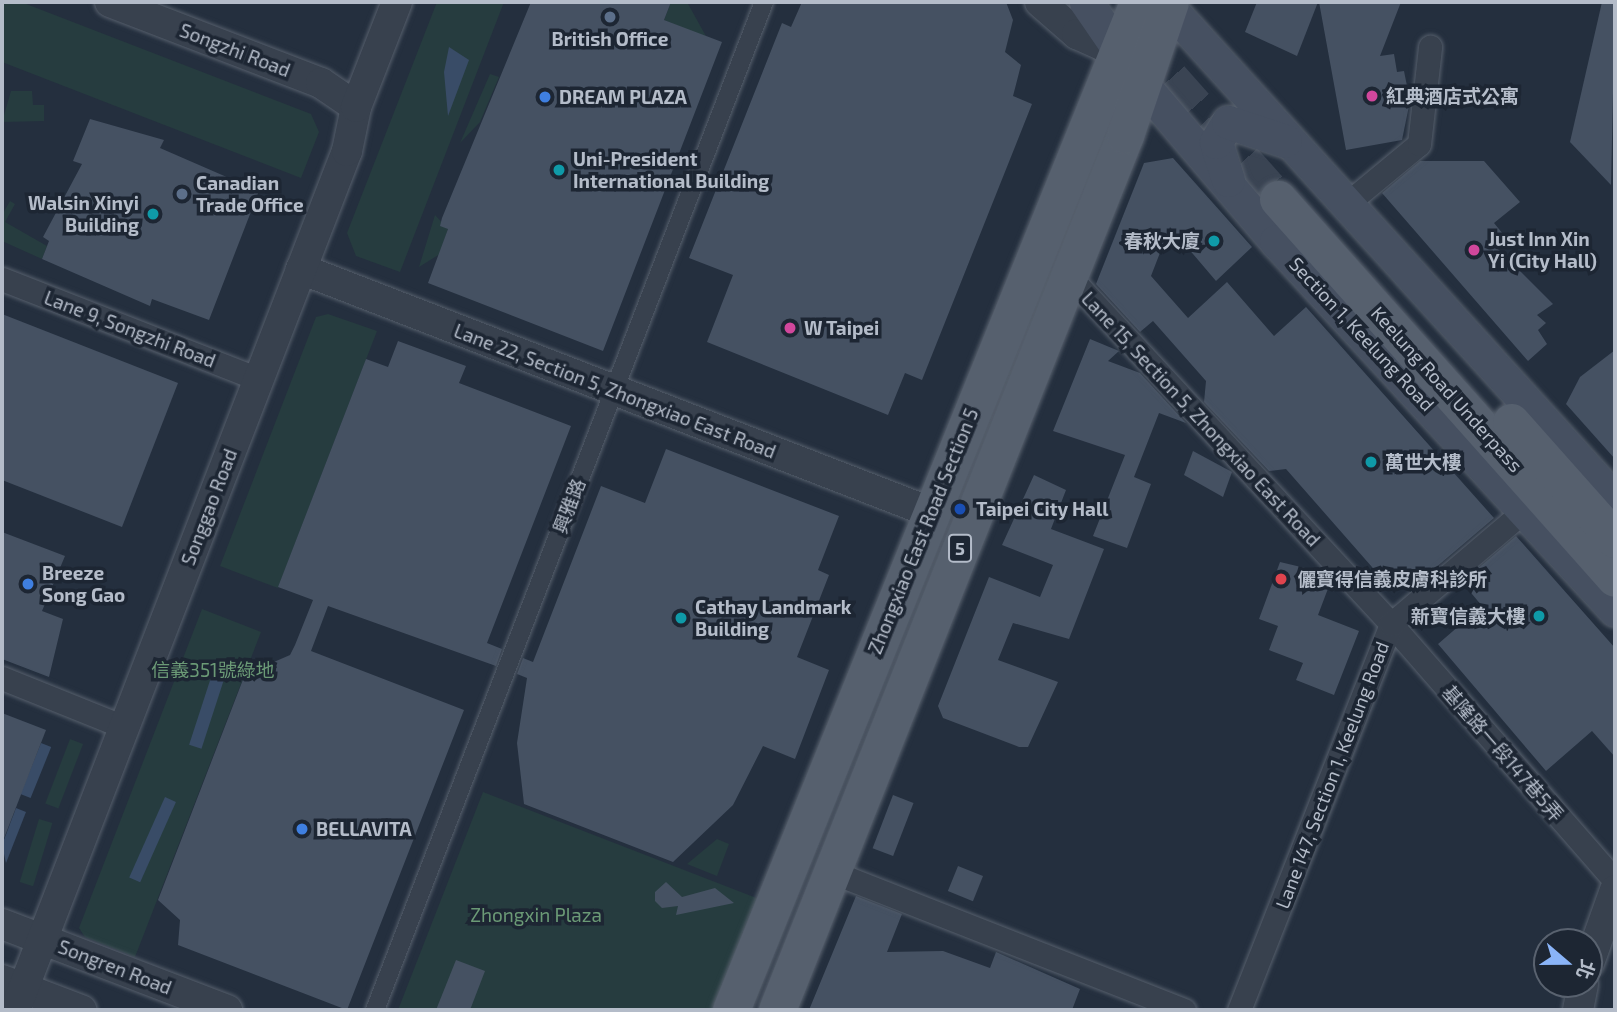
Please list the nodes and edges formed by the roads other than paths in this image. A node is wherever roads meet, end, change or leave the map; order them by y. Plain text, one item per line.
1 (110, 2) edge
2 (397, 2) edge
3 (764, 2) edge
4 (1040, 2) edge
5 (1065, 2) edge
6 (1086, 2) edge
7 (1160, 3) edge
8 (1430, 47) dead end
9 (1117, 52) junction
10 (1143, 85) junction
11 (356, 107) junction
12 (1292, 177) junction
13 (1231, 187) junction
14 (1350, 201) junction
15 (301, 269) junction
16 (1069, 276) junction
17 (2, 279) edge
18 (259, 379) junction
19 (614, 390) junction
20 (1615, 500) edge
21 (1524, 510) junction
22 (930, 512) junction
23 (1615, 539) edge
24 (1615, 578) edge
25 (1615, 610) edge
26 (1391, 624) junction
27 (2, 678) edge
28 (124, 727) junction
29 (832, 872) junction
30 (1615, 881) edge
31 (1615, 890) edge
32 (2, 924) edge
33 (1601, 928) edge
34 (42, 939) junction
35 (13, 993) edge
36 (81, 1010) edge
37 (227, 1010) edge
38 (375, 1010) edge
39 (731, 1010) edge
40 (777, 1010) edge
41 (1184, 1010) edge
42 (1239, 1010) edge

1 - 11 street, Songzhi Road
2 - 11 street, Songgao Road
3 - 19 street, 興雅路
4 - 9 street, Section 1, Keelung Road
5 - 9 main road
6 - 9 main road, Section 1, Keelung Road
7 - 9 main road, 5
7 - 10 main road, 5
7 - 12 main road
8 - 14 street
9 - 10 main road, Section 1, Keelung Road
9 - 22 main road, Zhongxiao East Road Section 5 / 5
10 - 13 main road, Section 1, Keelung Road
10 - 16 main road, Zhongxiao East Road Section 5 / 5
11 - 15 street, Songgao Road
12 - 13 main road
12 - 14 main road
12 - 23 main road, Keelung Road Underpass
12 - 24 main road, Keelung Road Underpass
13 - 21 main road, Section 1, Keelung Road
14 - 20 main road
15 - 18 street, Songgao Road
15 - 19 street, Lane 22, Section 5, Zhongxiao East Road
16 - 26 street, Lane 15, Section 5, Zhongxiao East Road
16 - 29 main road, Zhongxiao East Road Section 5 / 5
17 - 18 street, Lane 9, Songzhi Road
18 - 28 street, Songgao Road
19 - 22 street, Lane 22, Section 5, Zhongxiao East Road
19 - 38 street, 興雅路
21 - 25 main road, Section 1, Keelung Road
21 - 26 street, Lane 147, Section 1, Keelung Road
22 - 39 main road, Zhongxiao East Road Section 5 / 5
26 - 30 street, 基隆路一段147巷5弄
26 - 42 street, Lane 147, Section 1, Keelung Road
27 - 28 street
28 - 34 street, Songgao Road
29 - 40 main road, Zhongxiao East Road Section 5 / 5
29 - 41 street
31 - 33 street
32 - 34 street, Songren Road
34 - 35 street, Songgao Road
34 - 37 street, Songren Road
35 - 36 street

